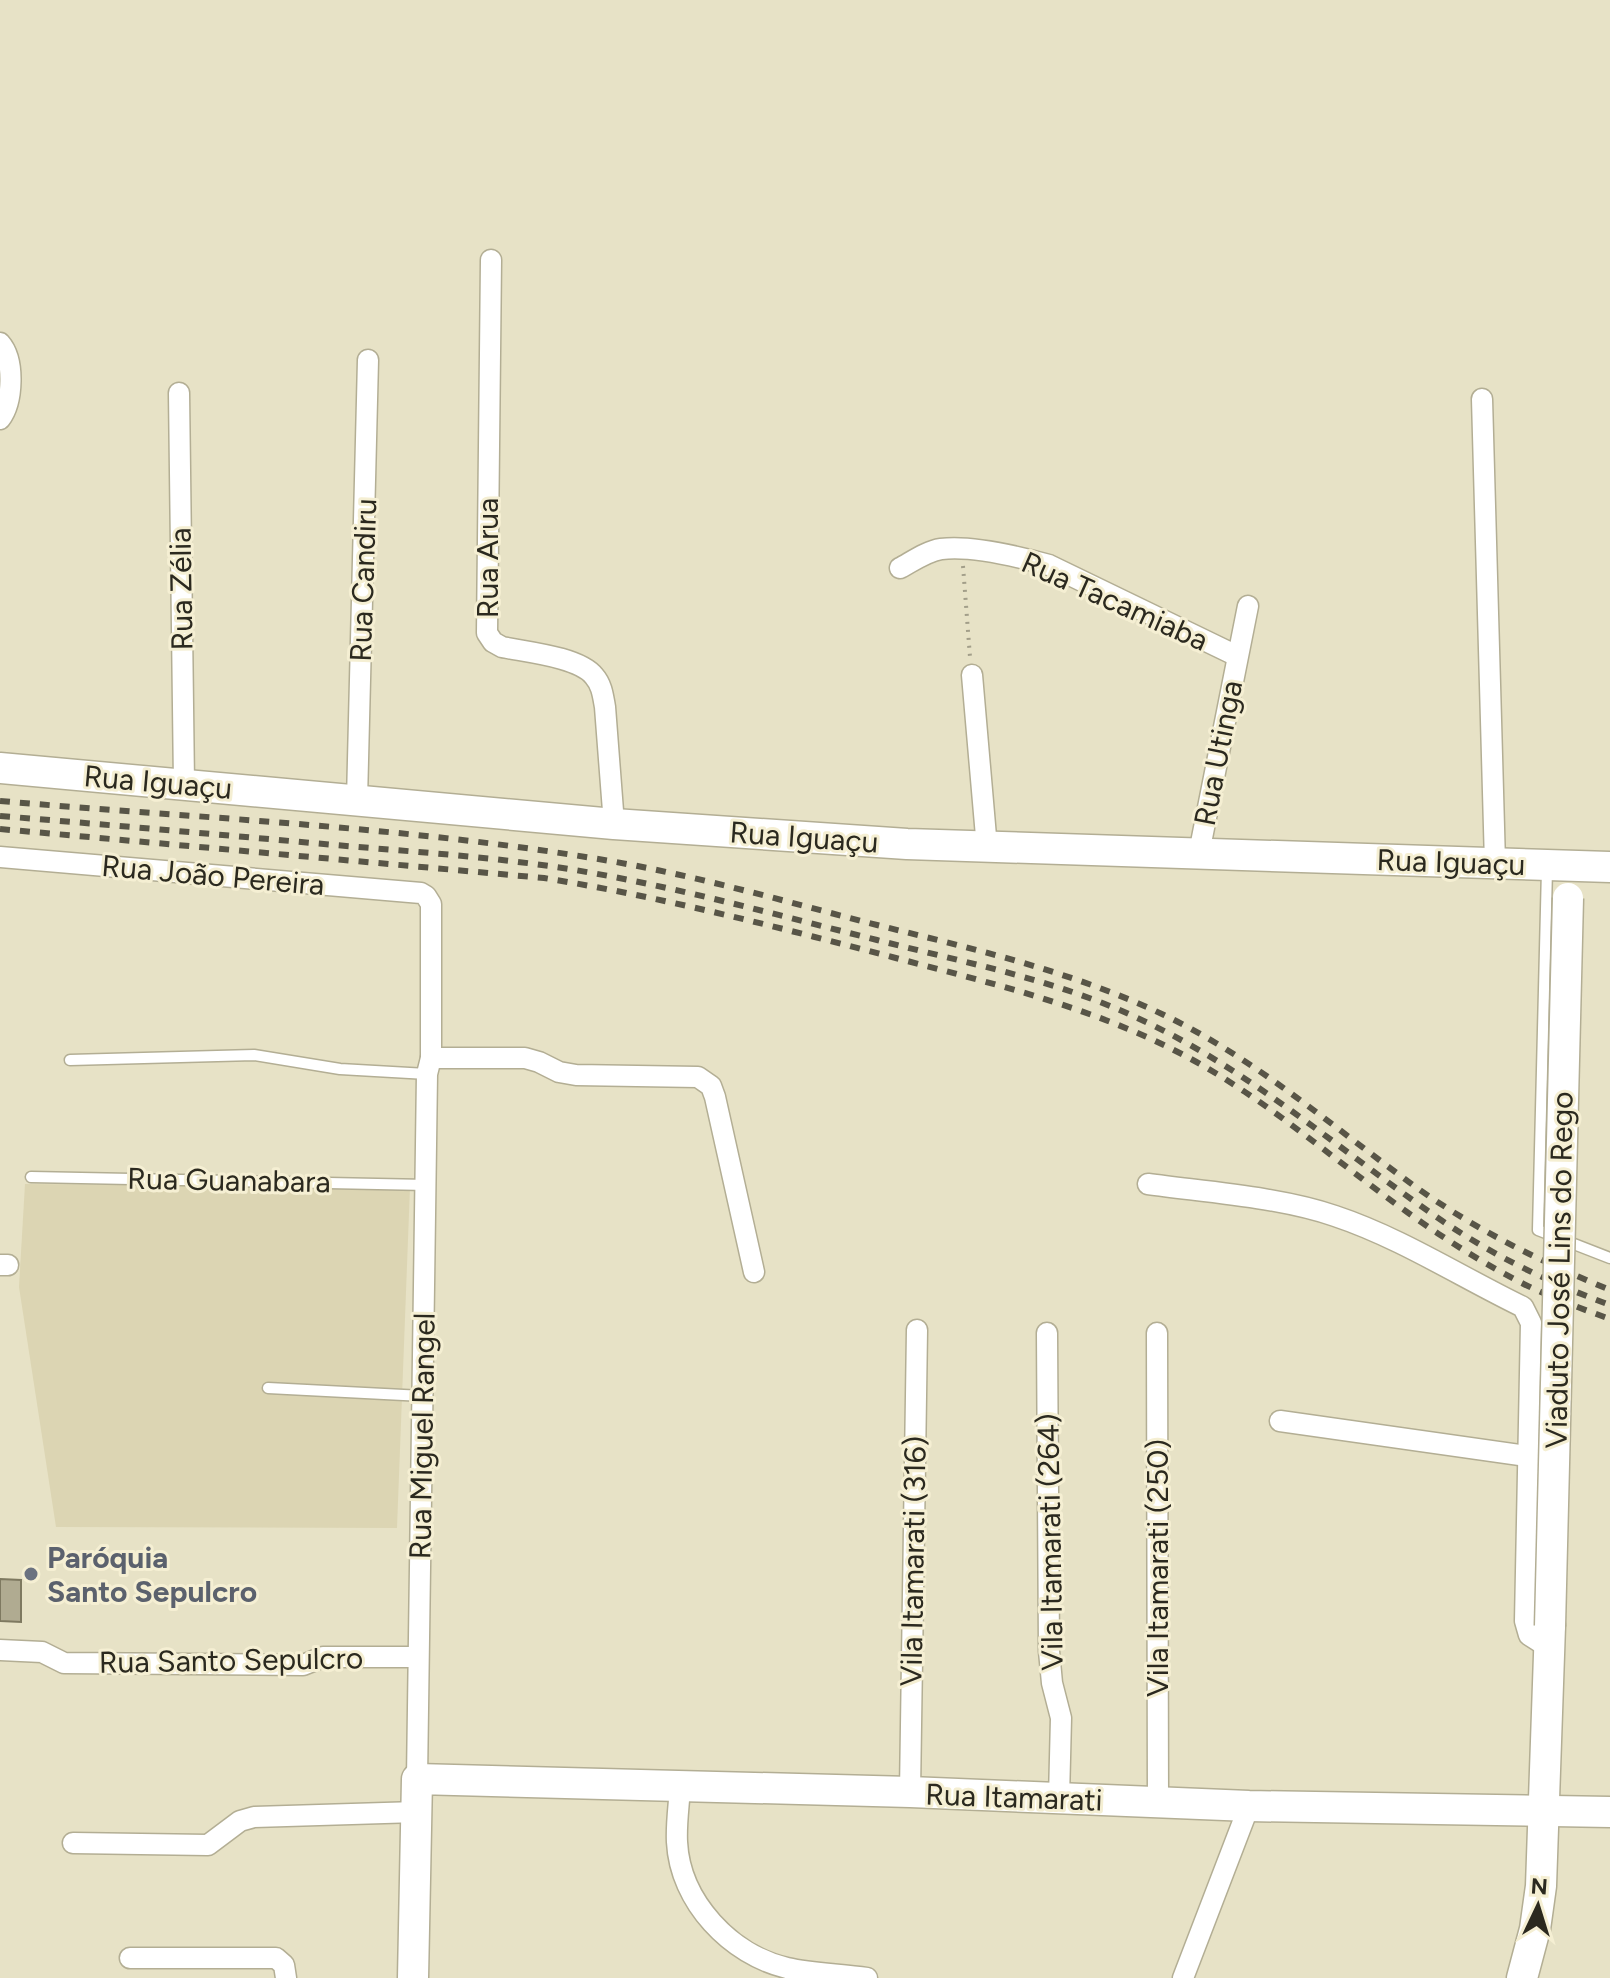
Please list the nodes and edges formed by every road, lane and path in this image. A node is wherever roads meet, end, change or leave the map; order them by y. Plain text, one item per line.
1 (491, 260) dead end
2 (0, 343) edge
3 (368, 360) dead end
4 (179, 393) dead end
5 (1482, 399) dead end
6 (0, 419) edge
7 (961, 550) junction
8 (900, 568) dead end
9 (1248, 606) dead end
10 (1237, 656) junction
11 (972, 675) joint
12 (0, 768) edge
13 (184, 784) junction
14 (357, 800) junction
15 (614, 824) junction
16 (987, 848) junction
17 (1199, 853) junction
18 (0, 857) edge
19 (1495, 863) junction
20 (1558, 866) junction
21 (1610, 867) edge
22 (426, 896) joint
23 (70, 1060) dead end
24 (429, 1066) junction
25 (31, 1177) dead end
26 (1148, 1184) dead end
27 (427, 1185) junction
28 (1610, 1258) edge
29 (754, 1272) dead end
30 (917, 1330) dead end
31 (1047, 1333) dead end
32 (1157, 1333) dead end
33 (268, 1388) dead end
34 (423, 1396) junction
35 (1280, 1421) dead end
36 (1527, 1456) junction
37 (1550, 1634) junction
38 (0, 1650) edge
39 (418, 1657) junction
40 (417, 1779) junction
41 (680, 1787) junction
42 (910, 1792) junction
43 (1059, 1798) junction
44 (1158, 1803) junction
45 (1249, 1806) junction
46 (417, 1812) junction
47 (1610, 1812) edge
48 (1545, 1813) junction
49 (73, 1843) dead end
50 (130, 1958) dead end
51 (286, 1978) edge
52 (413, 1978) edge
53 (867, 1978) edge
54 (1183, 1978) edge
55 (1522, 1978) edge

1 - 15 street, Rua Arua
2 - 6 street
3 - 14 street, Rua Candiru
4 - 13 street, Rua Zélia
5 - 19 street
7 - 8 street, Rua Tacamiaba
7 - 10 street, Rua Tacamiaba
7 - 11 path
9 - 10 street, Rua Utinga
10 - 17 street, Rua Utinga
11 - 16 street
12 - 13 main road, Rua Iguaçu
13 - 14 main road, Rua Iguaçu
14 - 15 main road, Rua Iguaçu
15 - 16 main road, Rua Iguaçu
16 - 17 main road, Rua Iguaçu
17 - 19 main road, Rua Iguaçu
18 - 22 street, Rua João Pereira
19 - 20 main road, Rua Iguaçu
20 - 21 main road, Rua Iguaçu
20 - 28 lane
20 - 37 main road, Viaduto José Lins do Rego, bridge
22 - 24 street, Rua Miguel Rangel
23 - 24 lane
24 - 27 street, Rua Miguel Rangel
24 - 29 street
25 - 27 lane, Rua Guanabara
26 - 36 street
27 - 34 street, Rua Miguel Rangel
30 - 42 street, Vila Itamarati (316)
31 - 43 street, Vila Itamarati (264)
32 - 44 street, Vila Itamarati (250)
33 - 34 lane
34 - 39 street, Rua Miguel Rangel
35 - 36 street
36 - 37 street
37 - 48 main road, Viaduto José Lins do Rego
38 - 39 street, Rua Santo Sepulcro
39 - 40 street, Rua Miguel Rangel
40 - 41 main road, Rua Itamarati
40 - 46 main road, Rua Miguel Rangel
41 - 42 main road, Rua Itamarati
41 - 53 street
42 - 43 main road, Rua Itamarati
43 - 44 main road, Rua Itamarati
44 - 45 main road, Rua Itamarati
45 - 48 main road, Rua Itamarati
45 - 54 street
46 - 49 street
46 - 52 main road, Rua Miguel Rangel
47 - 48 main road, Rua Itamarati
48 - 55 main road, Viaduto José Lins do Rego
50 - 51 street

